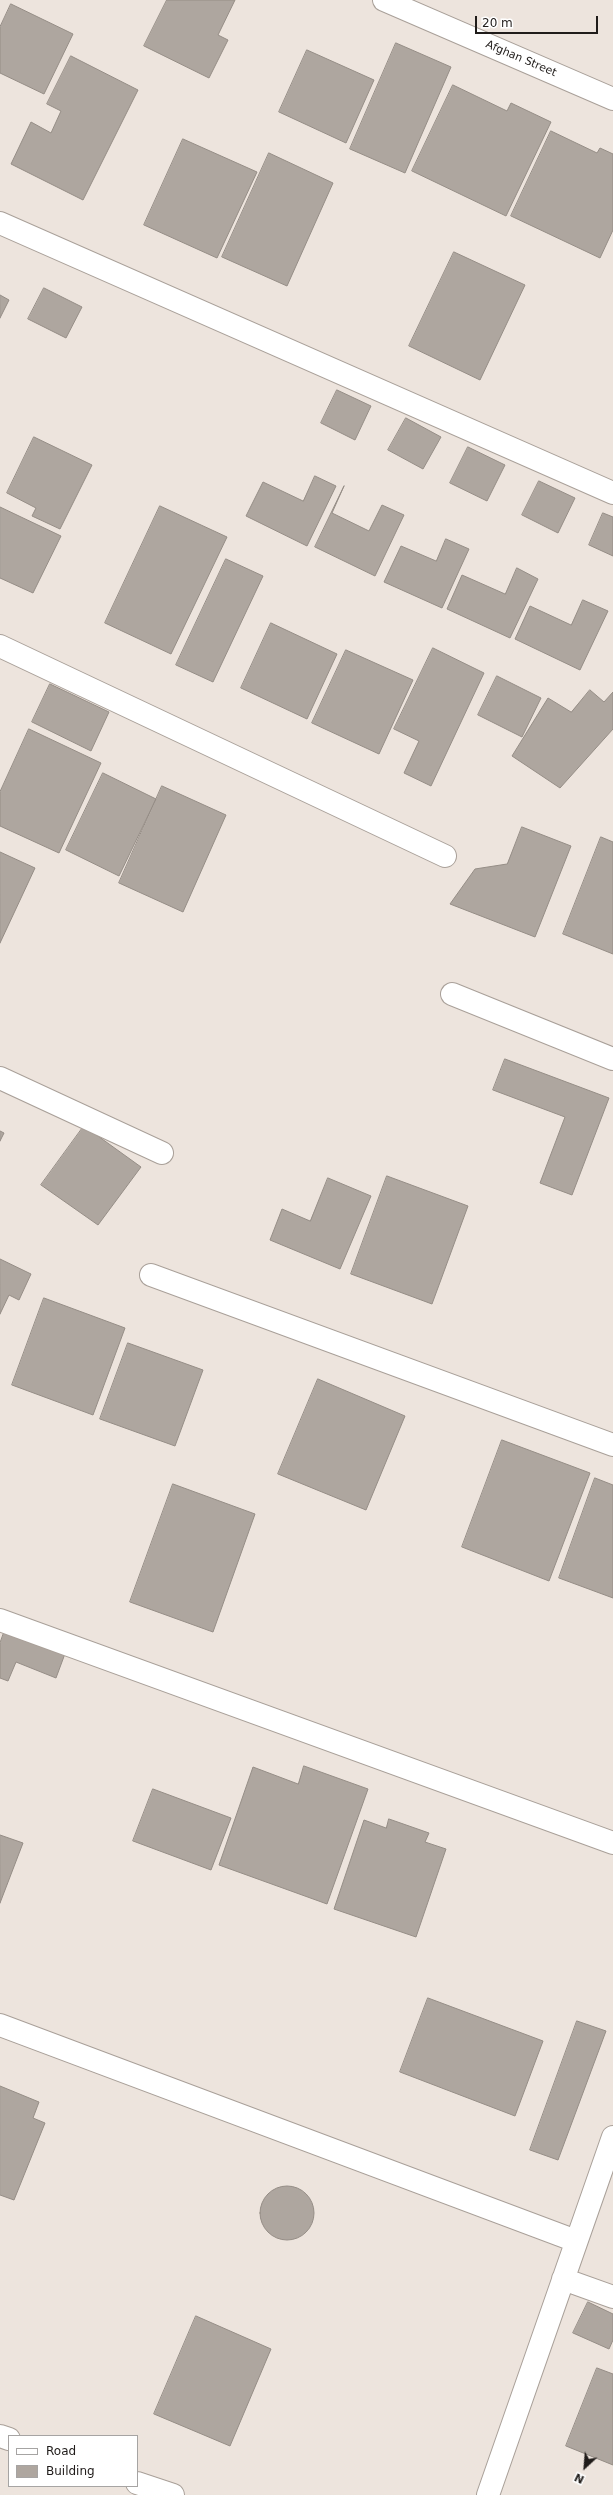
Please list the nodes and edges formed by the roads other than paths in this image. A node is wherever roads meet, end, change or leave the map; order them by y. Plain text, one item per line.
1 (384, 0) edge
2 (613, 99) edge
3 (0, 223) edge
4 (613, 493) edge
5 (0, 646) edge
6 (445, 856) dead end
7 (452, 994) dead end
8 (613, 1059) edge
9 (0, 1078) edge
10 (162, 1154) dead end
11 (151, 1275) dead end
12 (613, 1445) edge
13 (0, 1620) edge
14 (613, 1843) edge
15 (0, 2025) edge
16 (613, 2136) edge
17 (576, 2241) junction
18 (563, 2279) junction
19 (613, 2297) edge
20 (138, 2482) edge
21 (173, 2495) edge
22 (488, 2495) edge

1 - 2 street, Afghan Street
3 - 4 street
5 - 6 street
7 - 8 street
9 - 10 street
11 - 12 street
13 - 14 street
15 - 17 street
16 - 17 street
17 - 18 street
18 - 19 street
18 - 22 street
20 - 21 street

